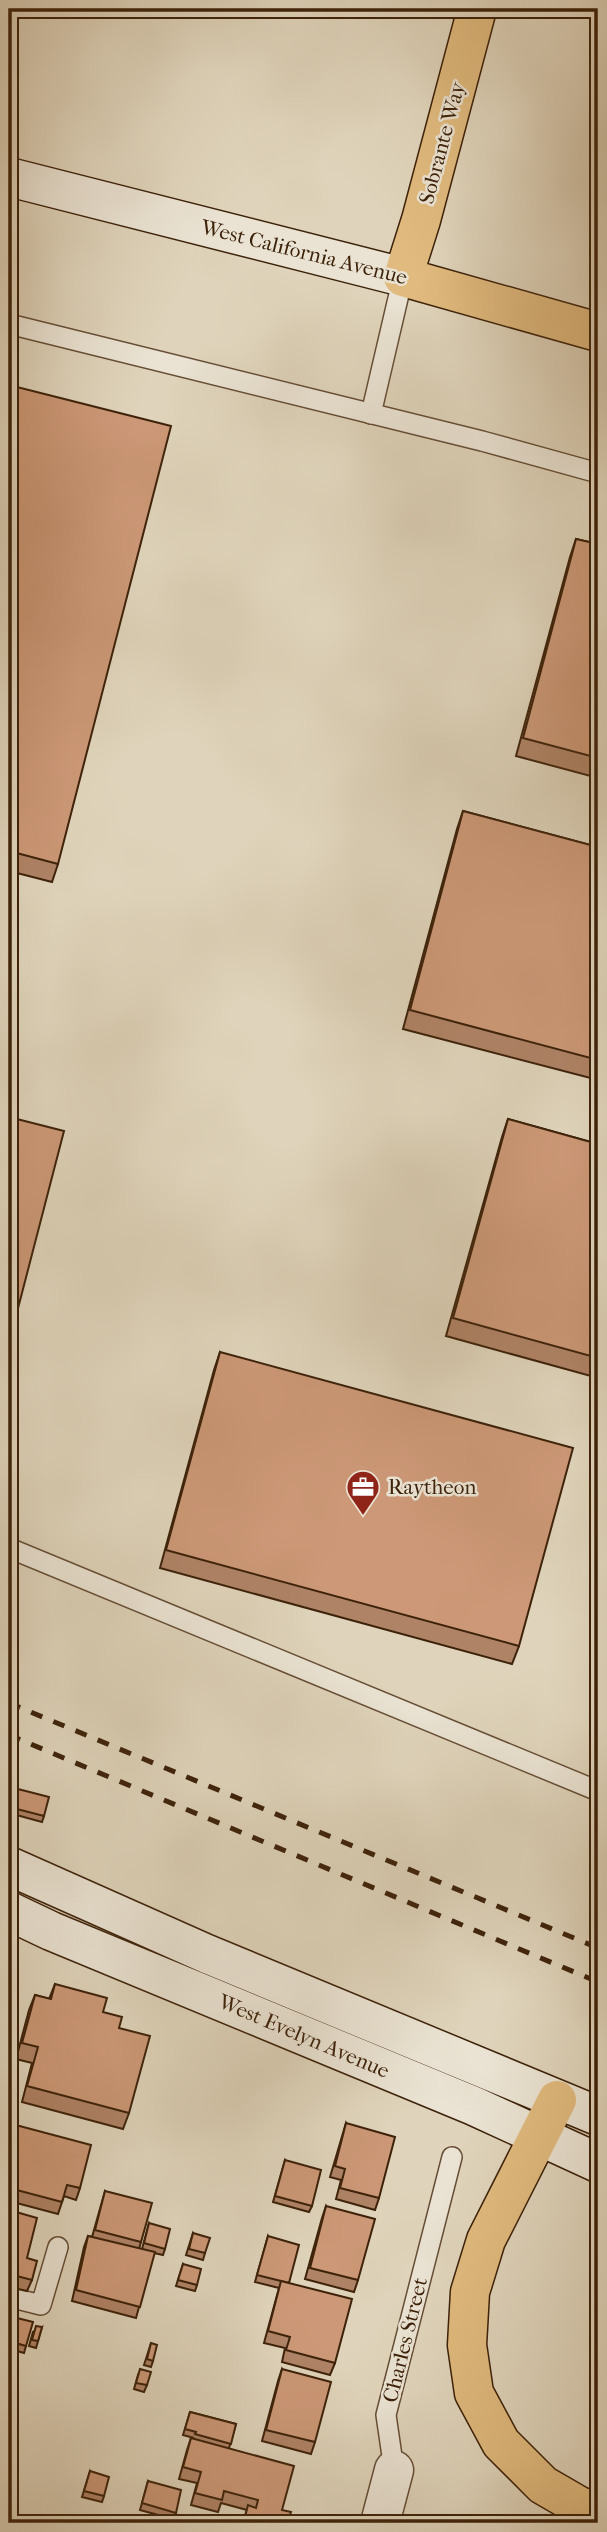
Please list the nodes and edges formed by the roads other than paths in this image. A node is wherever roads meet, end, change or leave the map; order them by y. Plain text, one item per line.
1 (477, 9) edge
2 (9, 177) edge
3 (404, 277) junction
4 (9, 324) edge
5 (598, 332) edge
6 (371, 414) junction
7 (598, 473) edge
8 (9, 1549) edge
9 (598, 1791) edge
10 (9, 1866) edge
11 (9, 1911) edge
12 (557, 2100) junction
13 (598, 2116) edge
14 (540, 2137) junction
15 (452, 2157) dead end
16 (598, 2162) edge
17 (58, 2247) dead end
18 (9, 2297) edge
19 (394, 2470) joint
20 (598, 2510) edge
21 (380, 2523) edge

1 - 3 main road, Sobrante Way
2 - 3 main road, West California Avenue
3 - 5 main road, West California Avenue
3 - 6 lane
4 - 6 lane
6 - 7 lane
8 - 9 lane
10 - 12 main road, West Evelyn Avenue
11 - 14 main road, West Evelyn Avenue
12 - 13 main road, West Evelyn Avenue
12 - 14 main road
14 - 16 main road, West Evelyn Avenue
14 - 20 main road
15 - 19 lane, Charles Street
17 - 18 lane
19 - 21 main road, Charles Street

